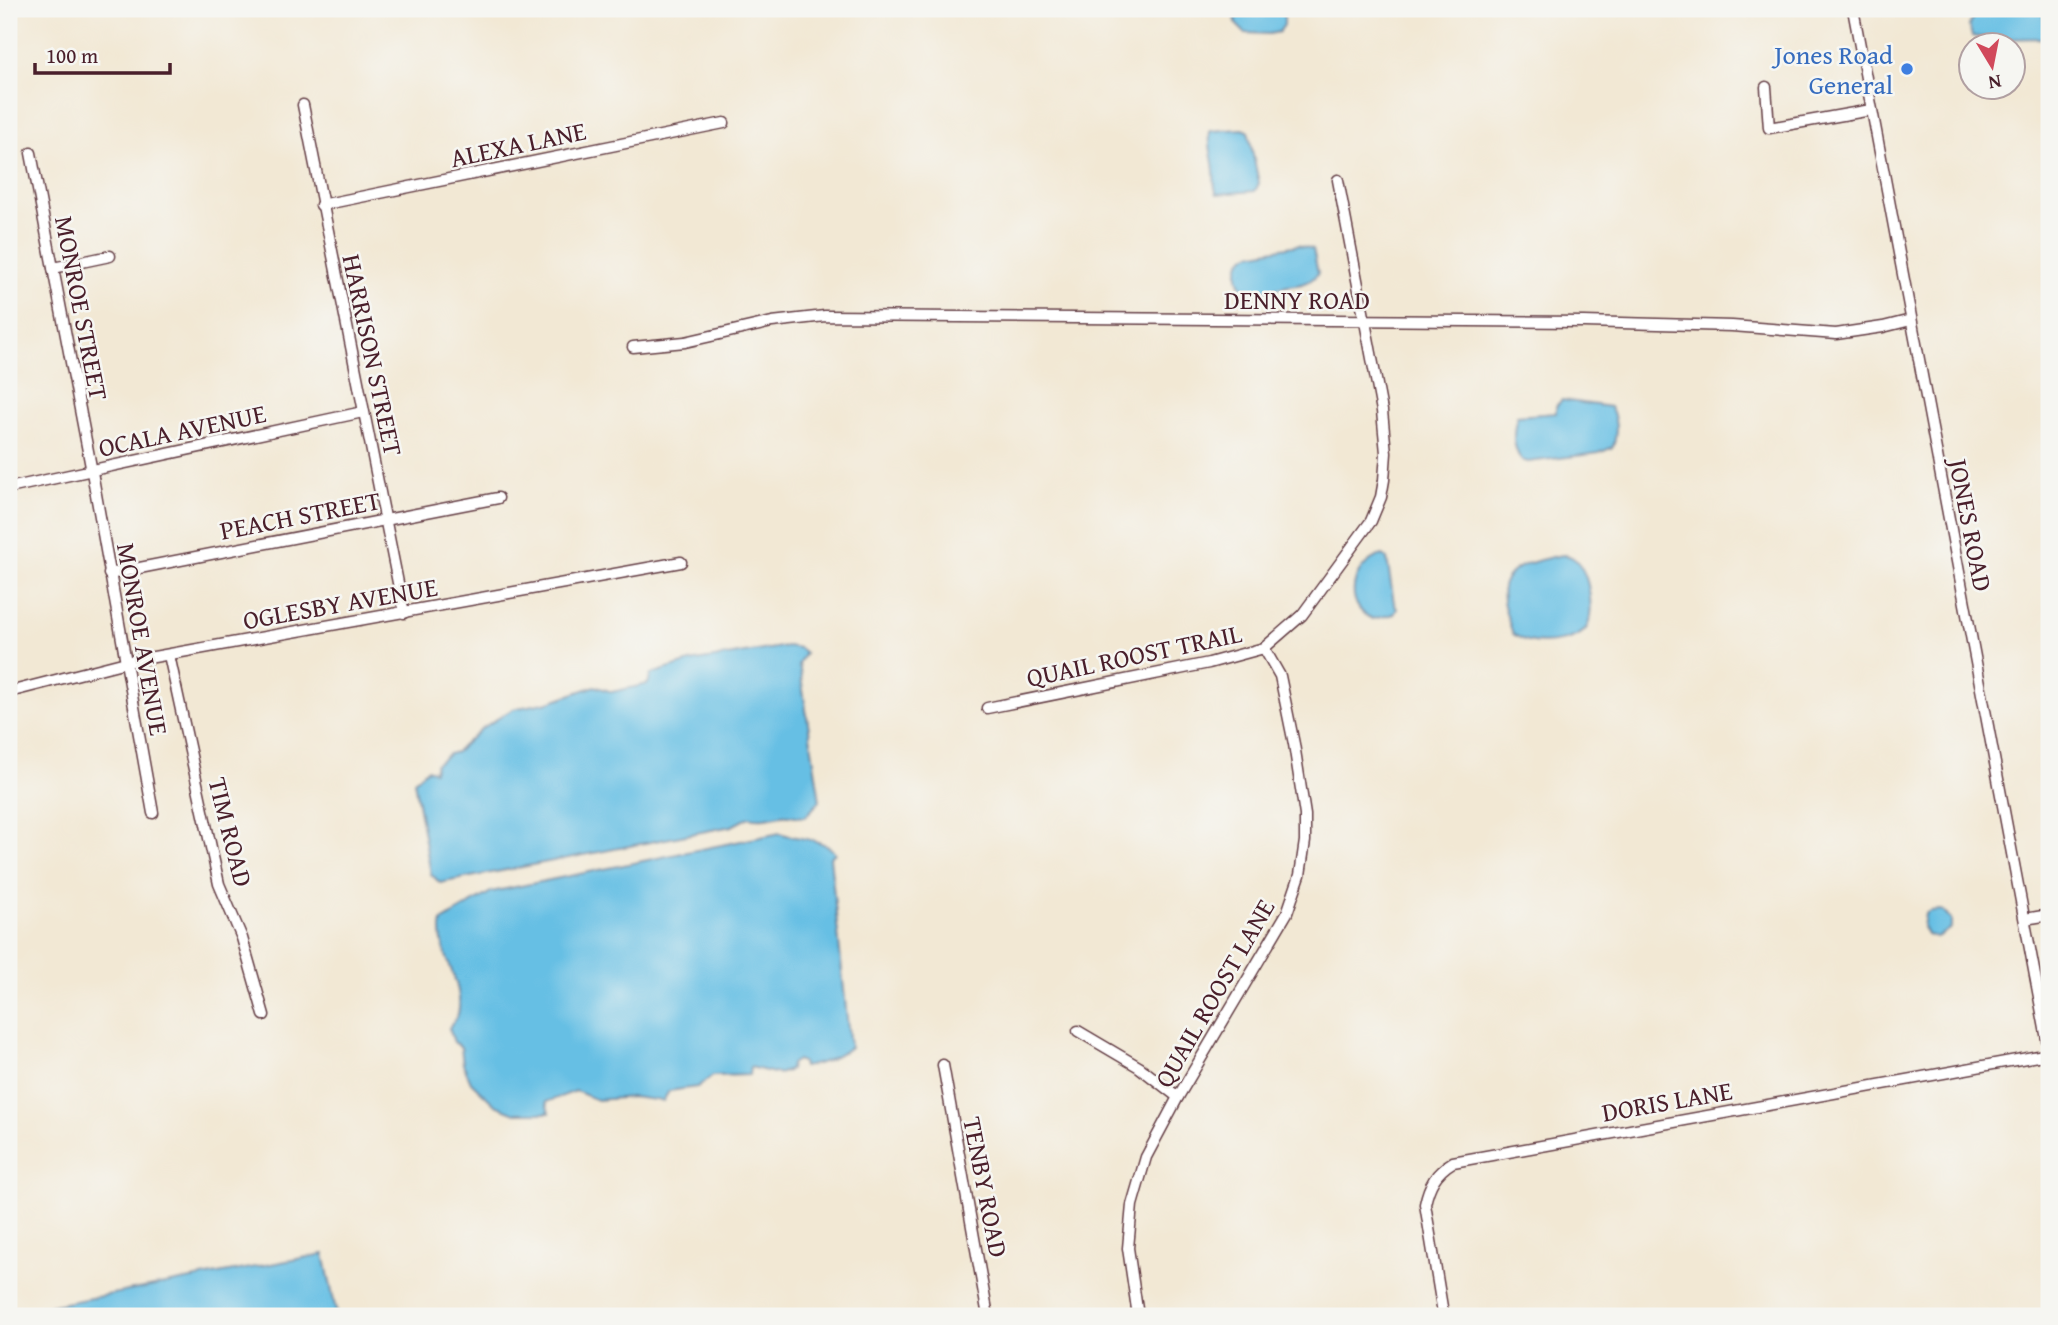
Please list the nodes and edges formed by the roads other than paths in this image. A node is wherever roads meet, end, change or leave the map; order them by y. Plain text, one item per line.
1 (1853, 9) edge
2 (1766, 87) dead end
3 (303, 105) dead end
4 (1871, 110) junction
5 (724, 123) dead end
6 (31, 153) dead end
7 (1338, 180) dead end
8 (321, 205) junction
9 (110, 256) dead end
10 (53, 268) junction
11 (1366, 320) junction
12 (1911, 320) junction
13 (633, 347) dead end
14 (363, 412) junction
15 (92, 472) junction
16 (9, 488) edge
17 (498, 498) dead end
18 (385, 519) junction
19 (681, 562) dead end
20 (109, 574) junction
21 (404, 613) junction
22 (1264, 648) junction
23 (169, 654) junction
24 (125, 663) junction
25 (9, 692) edge
26 (988, 708) dead end
27 (153, 813) dead end
28 (2049, 915) edge
29 (2025, 919) junction
30 (264, 1015) dead end
31 (1078, 1031) dead end
32 (2049, 1052) edge
33 (943, 1065) dead end
34 (1178, 1097) junction
35 (1443, 1313) dead end
36 (989, 1316) edge
37 (1138, 1316) edge

1 - 4 street, JONES ROAD
2 - 4 street
3 - 8 street, HARRISON STREET
4 - 12 street, JONES ROAD
5 - 8 street, ALEXA LANE
6 - 10 street, MONROE STREET
7 - 11 street, QUAIL ROOST TRAIL
8 - 14 street, HARRISON STREET
9 - 10 street
10 - 15 street, MONROE STREET
11 - 12 street, DENNY ROAD
11 - 13 street, DENNY ROAD
11 - 22 street, QUAIL ROOST TRAIL
12 - 29 street, JONES ROAD
14 - 15 street, OCALA AVENUE
14 - 18 street, HARRISON STREET
15 - 16 street, OCALA AVENUE
15 - 20 street, MONROE AVENUE
17 - 18 street, PEACH STREET
18 - 20 street, PEACH STREET
18 - 21 street, HARRISON STREET
19 - 21 street, OGLESBY AVENUE
20 - 24 street, MONROE AVENUE
21 - 23 street, OGLESBY AVENUE
22 - 26 street, QUAIL ROOST TRAIL
22 - 34 street, QUAIL ROOST LANE
23 - 24 street, OGLESBY AVENUE
23 - 30 street, TIM ROAD
24 - 25 street, OGLESBY AVENUE
24 - 27 street, MONROE AVENUE
28 - 29 street
29 - 32 street, JONES ROAD
31 - 34 street
32 - 35 street, DORIS LANE
33 - 36 street, TENBY ROAD
34 - 37 street, QUAIL ROOST LANE

